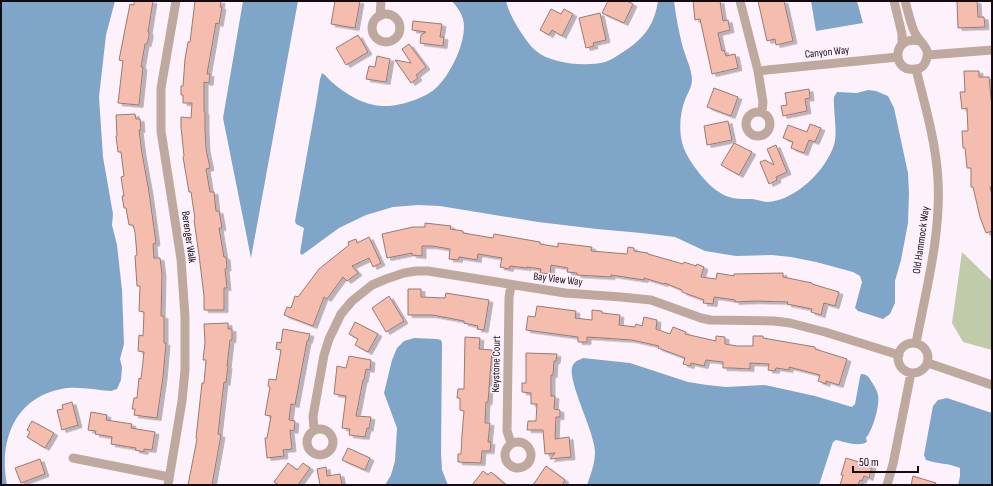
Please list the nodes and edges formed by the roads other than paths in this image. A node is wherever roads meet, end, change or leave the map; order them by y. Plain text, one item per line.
1 (176, 1) edge
2 (381, 1) edge
3 (740, 1) edge
4 (894, 1) edge
5 (905, 1) edge
6 (380, 16) dead end
7 (919, 41) junction
8 (902, 44) junction
9 (992, 50) edge
10 (928, 55) junction
11 (898, 57) junction
12 (916, 69) junction
13 (758, 71) junction
14 (762, 112) dead end
15 (511, 285) junction
16 (916, 343) junction
17 (899, 355) junction
18 (928, 363) junction
19 (911, 373) junction
20 (992, 385) edge
21 (314, 430) dead end
22 (511, 443) dead end
23 (73, 458) dead end
24 (169, 481) edge
25 (887, 485) edge

1 - 24 street, Berenger Walk
2 - 6 street
3 - 13 street
4 - 8 street
5 - 7 street
7 - 8 street
7 - 10 street
8 - 11 street
9 - 10 street
10 - 12 street
11 - 12 street
11 - 13 street, Canyon Way
12 - 16 street, Old Hammock Way
13 - 14 street
15 - 17 street, Bay View Way
15 - 21 street, Bay View Way
15 - 22 street, Keystone Court
16 - 17 street
16 - 18 street
17 - 19 street
18 - 19 street
18 - 20 street
19 - 25 street
23 - 24 street, Berenger Walk

